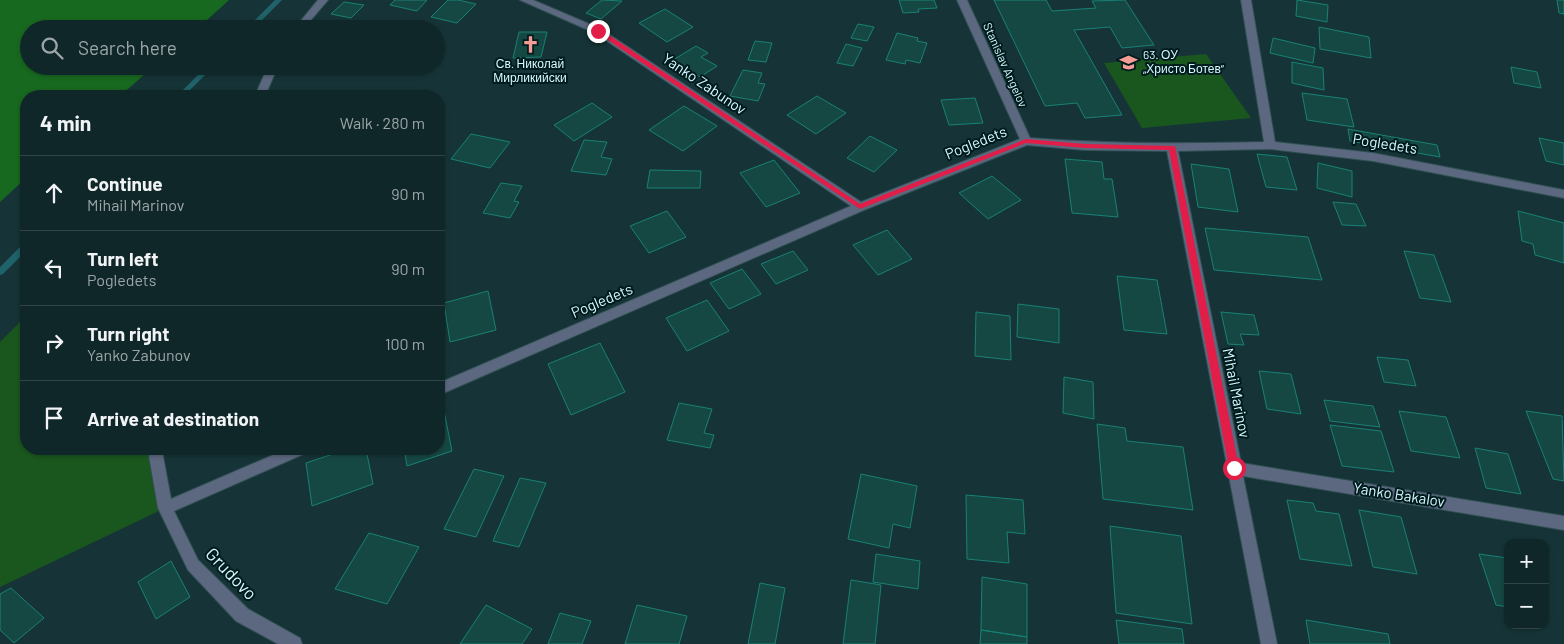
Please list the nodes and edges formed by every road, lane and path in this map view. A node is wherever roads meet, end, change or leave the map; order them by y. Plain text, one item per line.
1 (323, 0) edge
2 (525, 0) edge
3 (962, 0) edge
4 (1246, 0) edge
5 (306, 20) edge
6 (268, 75) edge
7 (262, 90) edge
8 (1026, 141) junction
9 (1270, 145) junction
10 (1172, 148) junction
11 (1564, 194) edge
12 (860, 207) junction
13 (445, 386) edge
14 (156, 455) edge
15 (287, 455) edge
16 (1234, 468) junction
17 (165, 508) junction
18 (1564, 523) edge
19 (294, 644) edge
20 (1269, 644) edge

1 - 5 street
2 - 12 street, Yanko Zabunov
3 - 8 street, Stanislav Angelov
4 - 9 street
6 - 7 street
8 - 10 street, Pogledets
8 - 12 street, Pogledets
9 - 10 street, Pogledets
9 - 11 street, Pogledets
10 - 16 street, Mihail Marinov
12 - 13 street, Pogledets
14 - 17 street, Grudovo
15 - 17 street
16 - 18 street, Yanko Bakalov
16 - 20 street, Mihail Marinov
17 - 19 street, Grudovo

